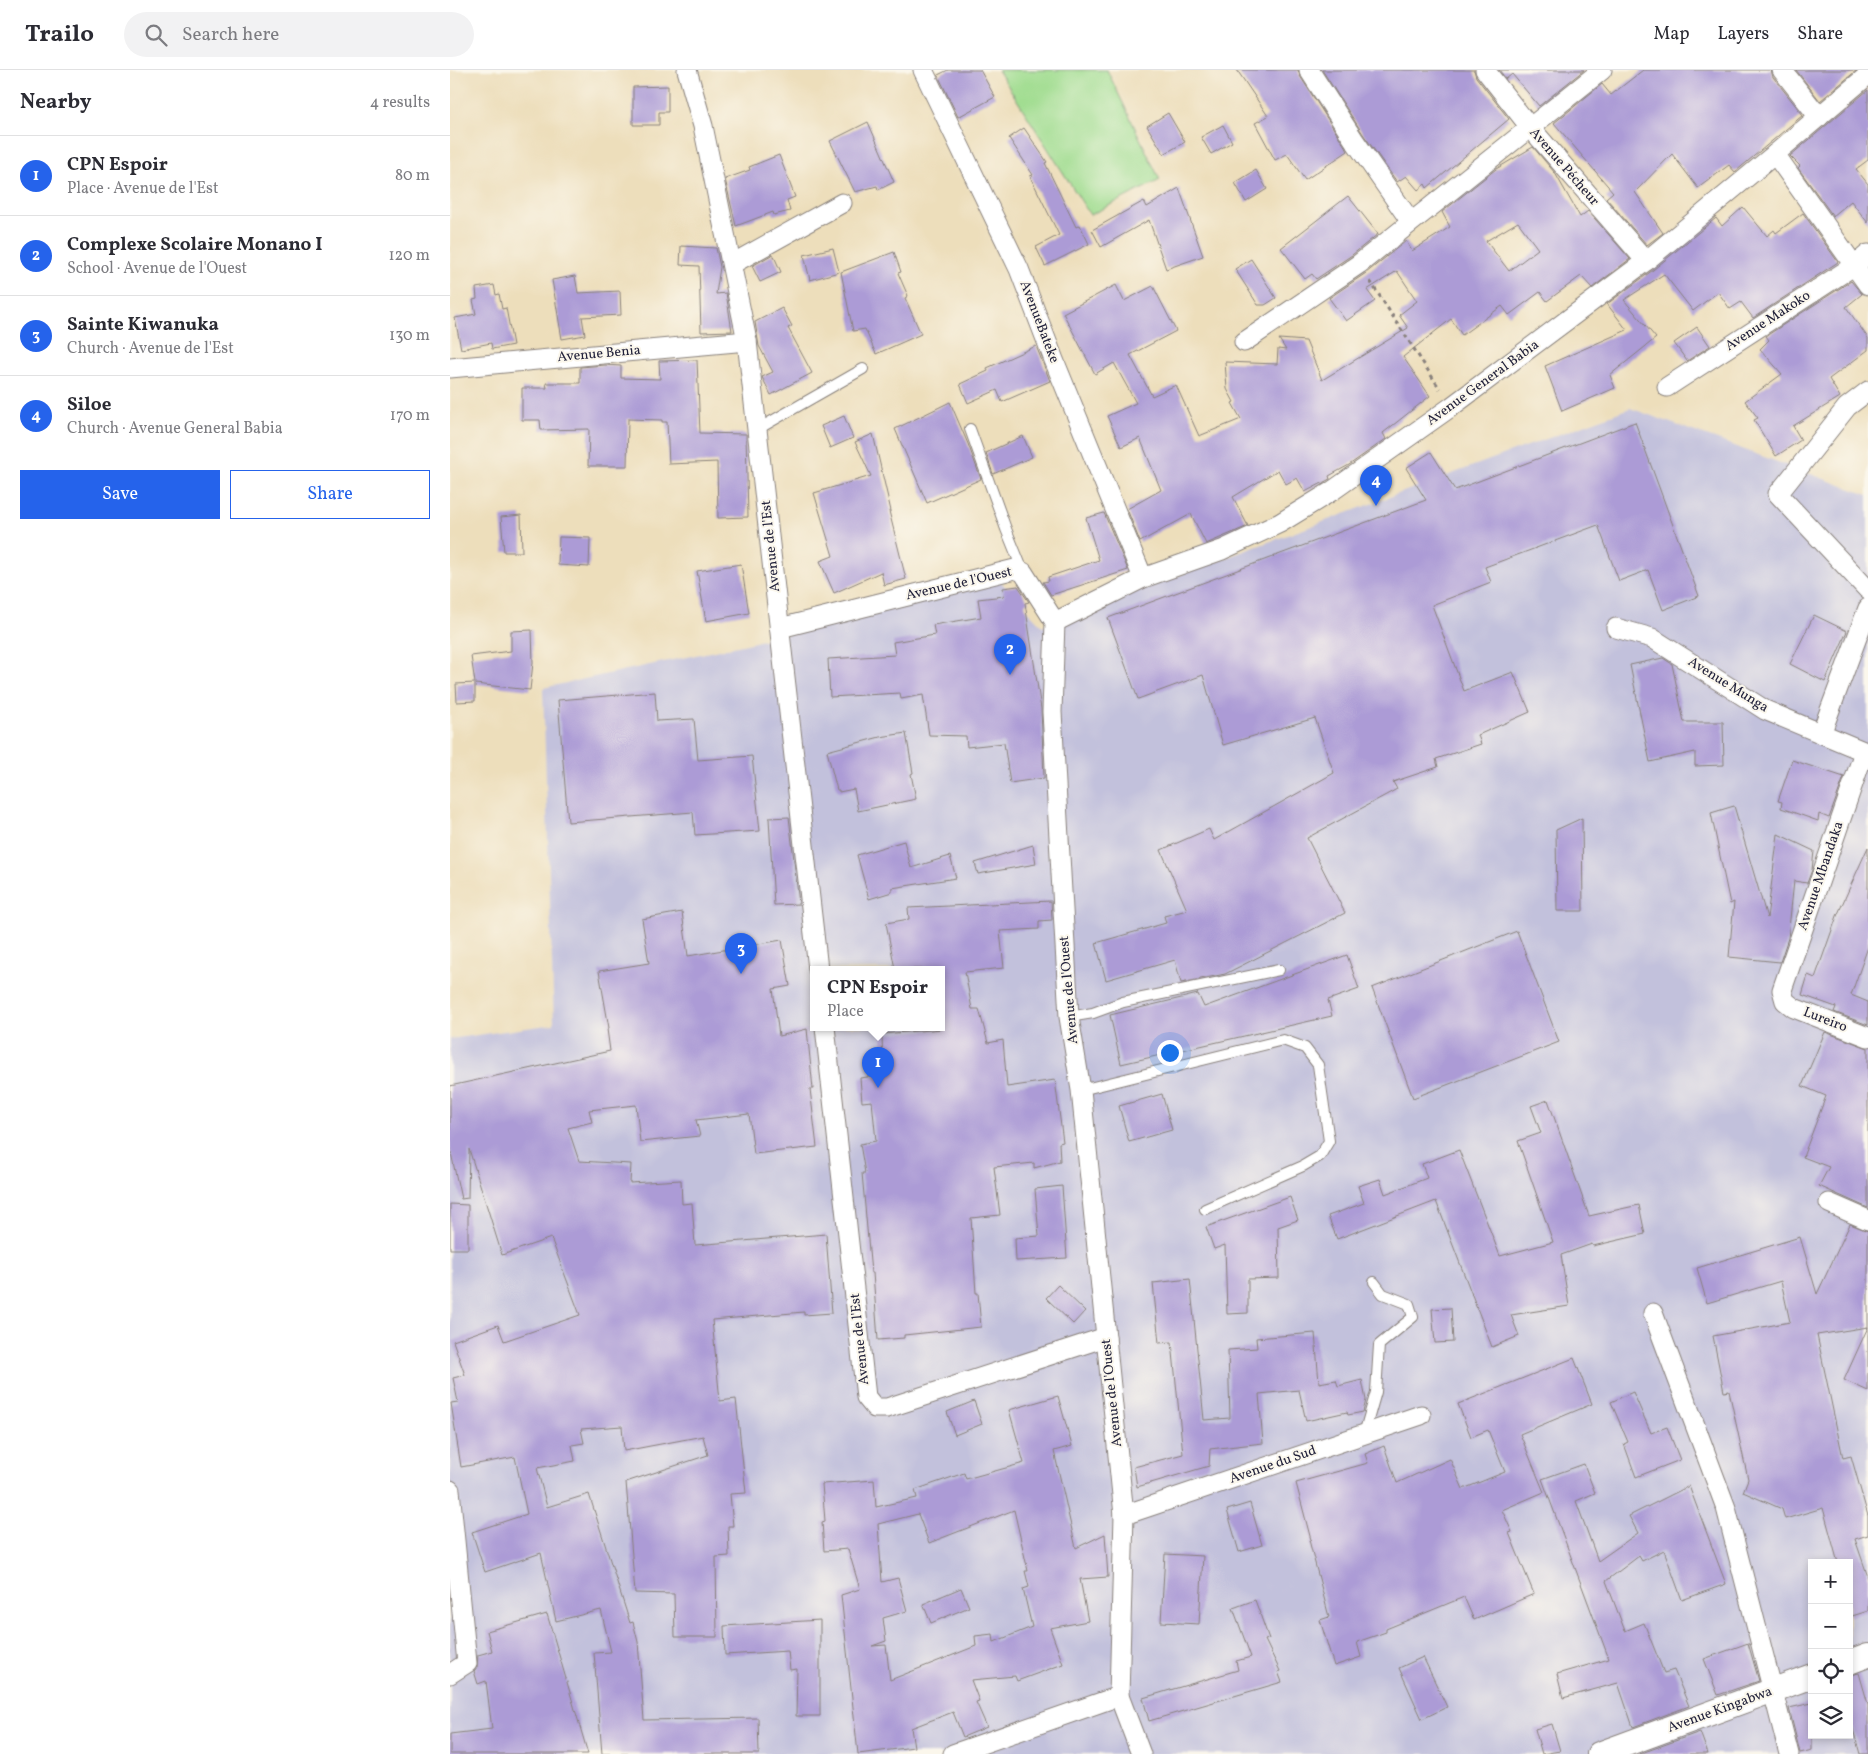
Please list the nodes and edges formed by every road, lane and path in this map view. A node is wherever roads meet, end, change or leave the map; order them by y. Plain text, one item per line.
1 (687, 70) edge
2 (923, 70) edge
3 (1309, 70) edge
4 (1485, 70) edge
5 (1602, 70) edge
6 (1782, 70) edge
7 (1868, 75) edge
8 (1819, 117) junction
9 (1529, 126) junction
10 (1776, 154) junction
11 (842, 203) dead end
12 (1411, 222) junction
13 (1861, 259) edge
14 (1646, 261) junction
15 (732, 264) junction
16 (1358, 264) junction
17 (1868, 285) edge
18 (747, 340) junction
19 (1244, 342) dead end
20 (450, 368) edge
21 (863, 369) dead end
22 (1667, 387) dead end
23 (1868, 391) edge
24 (1452, 407) junction
25 (758, 429) junction
26 (970, 429) dead end
27 (1023, 572) junction
28 (1143, 578) junction
29 (1868, 590) edge
30 (1868, 608) edge
31 (1055, 622) junction
32 (780, 628) junction
33 (1616, 628) dead end
34 (1821, 734) junction
35 (1866, 752) edge
36 (818, 966) edge
37 (1279, 970) dead end
38 (1785, 1001) joint
39 (1069, 1017) junction
40 (825, 1031) edge
41 (1868, 1037) edge
42 (1081, 1090) junction
43 (1829, 1203) dead end
44 (1204, 1209) dead end
45 (1868, 1220) edge
46 (1374, 1282) dead end
47 (1653, 1313) dead end
48 (1106, 1337) junction
49 (1421, 1415) dead end
50 (1364, 1434) junction
51 (450, 1490) edge
52 (1124, 1515) junction
53 (1868, 1655) edge
54 (1853, 1661) edge
55 (450, 1674) edge
56 (1808, 1677) edge
57 (1773, 1690) junction
58 (1119, 1696) junction
59 (953, 1754) edge
60 (1141, 1754) edge
61 (1599, 1754) edge
62 (1789, 1754) edge

1 - 15 street, Avenue de l'Est
2 - 28 street, AvenueBateke
3 - 12 street
4 - 9 street, Avenue Pécheur
5 - 9 street
6 - 8 street
7 - 8 street, Avenue General Babia
8 - 10 street, Avenue General Babia
9 - 12 street
9 - 14 street, Avenue Pécheur
10 - 13 street
10 - 14 street, Avenue General Babia
11 - 15 street
12 - 16 street
13 - 17 street
13 - 22 street, Avenue Makoko
14 - 24 street, Avenue General Babia
15 - 18 street, Avenue de l'Est
16 - 19 street
16 - 24 path
18 - 20 street, Avenue Benia
18 - 25 street, Avenue de l'Est
21 - 25 lane
23 - 29 street
24 - 28 street, Avenue General Babia
25 - 32 street, Avenue de l'Est
26 - 27 lane
27 - 31 street, Avenue de l'Ouest
27 - 32 street, Avenue de l'Ouest
28 - 31 street, Avenue General Babia
30 - 34 street
31 - 39 street, Avenue de l'Ouest
32 - 36 street, Avenue de l'Est
33 - 34 street, Avenue Munga
34 - 35 street, Avenue Munga
35 - 38 street, Avenue Mbandaka
37 - 39 lane
38 - 41 street, Lureiro
39 - 42 street, Avenue de l'Ouest
40 - 48 street, Avenue de l'Est
42 - 44 lane
42 - 48 street, Avenue de l'Ouest
43 - 45 street
46 - 50 lane
47 - 57 street
48 - 52 street, Avenue de l'Ouest
49 - 50 street, Avenue du Sud
50 - 52 street, Avenue du Sud
51 - 55 street
52 - 58 street, Avenue de l'Ouest
53 - 54 street
56 - 57 street, Avenue Kingabwa
57 - 61 street, Avenue Kingabwa
57 - 62 street
58 - 59 street
58 - 60 street, Avenue de l'Ouest

